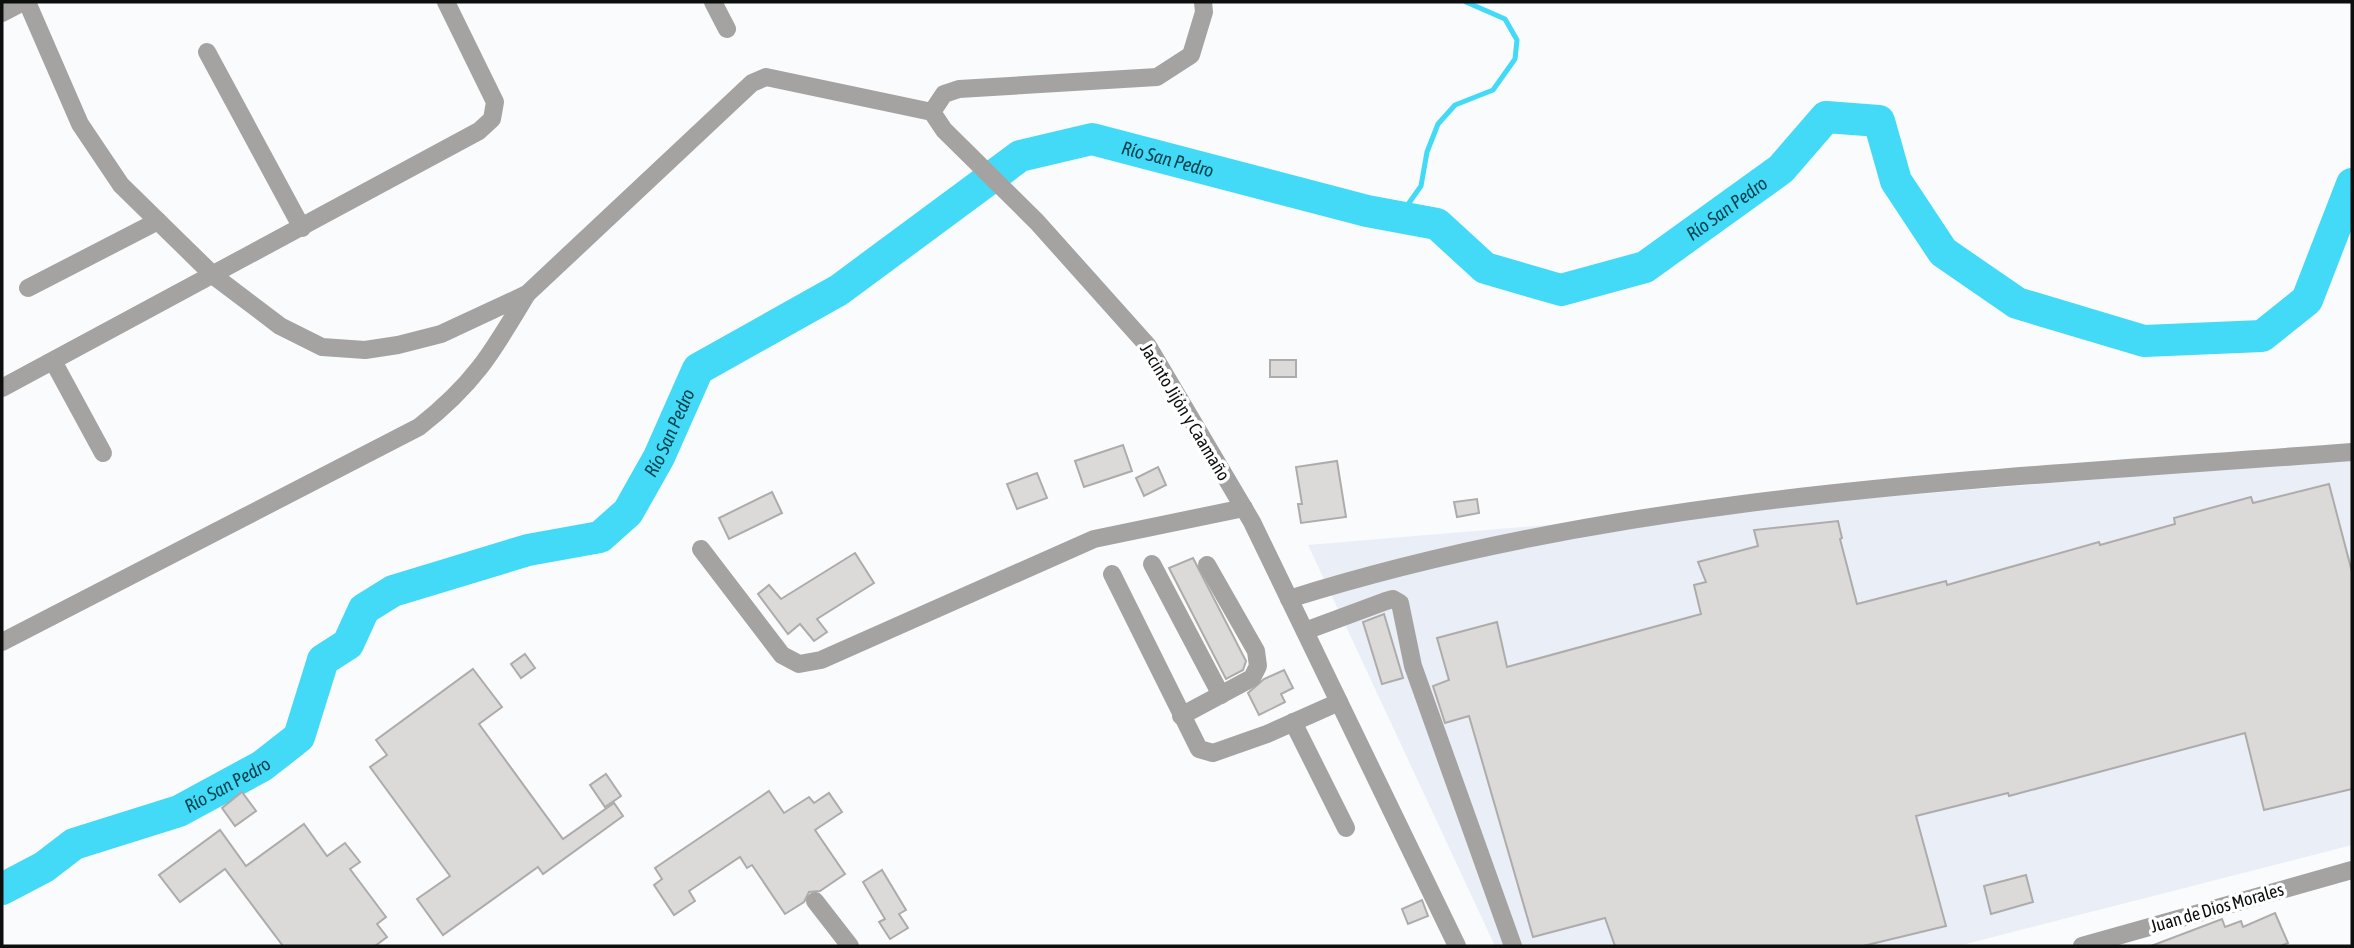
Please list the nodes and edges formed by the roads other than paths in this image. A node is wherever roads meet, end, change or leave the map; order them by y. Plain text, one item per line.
1 (25, 2) edge
2 (446, 2) edge
3 (713, 2) edge
4 (1203, 2) edge
5 (2, 13) edge
6 (727, 29) dead end
7 (208, 52) dead end
8 (932, 112) junction
9 (158, 221) junction
10 (302, 228) junction
11 (214, 276) junction
12 (29, 288) dead end
13 (527, 294) junction
14 (53, 360) junction
15 (2, 388) edge
16 (2352, 452) edge
17 (103, 453) dead end
18 (1244, 508) junction
19 (701, 549) dead end
20 (1152, 564) dead end
21 (1207, 565) dead end
22 (1112, 574) dead end
23 (1289, 599) junction
24 (1305, 631) junction
25 (2, 642) edge
26 (1221, 695) junction
27 (1339, 702) junction
28 (1181, 716) junction
29 (1293, 722) junction
30 (1346, 828) dead end
31 (2352, 870) edge
32 (815, 901) dead end
33 (850, 946) edge
34 (1457, 946) edge
35 (1513, 946) edge
36 (2082, 946) edge

1 - 5 street
1 - 9 street
2 - 10 street
3 - 6 street
4 - 8 street
7 - 10 street
8 - 13 street
8 - 18 street, Jacinto Jijón y Caamaño
9 - 11 street
9 - 12 street
10 - 11 street
11 - 13 street
11 - 14 street
13 - 25 street
14 - 15 street
14 - 17 street
16 - 23 street
18 - 19 street
18 - 23 street, Jacinto Jijón y Caamaño
20 - 26 street
21 - 26 street
22 - 28 street
23 - 24 street, Jacinto Jijón y Caamaño
24 - 27 street, Jacinto Jijón y Caamaño
24 - 35 street
26 - 28 street
27 - 29 street
27 - 34 street, Jacinto Jijón y Caamaño
28 - 29 street
29 - 30 street
31 - 36 street, Juan de Dios Morales
32 - 33 street

